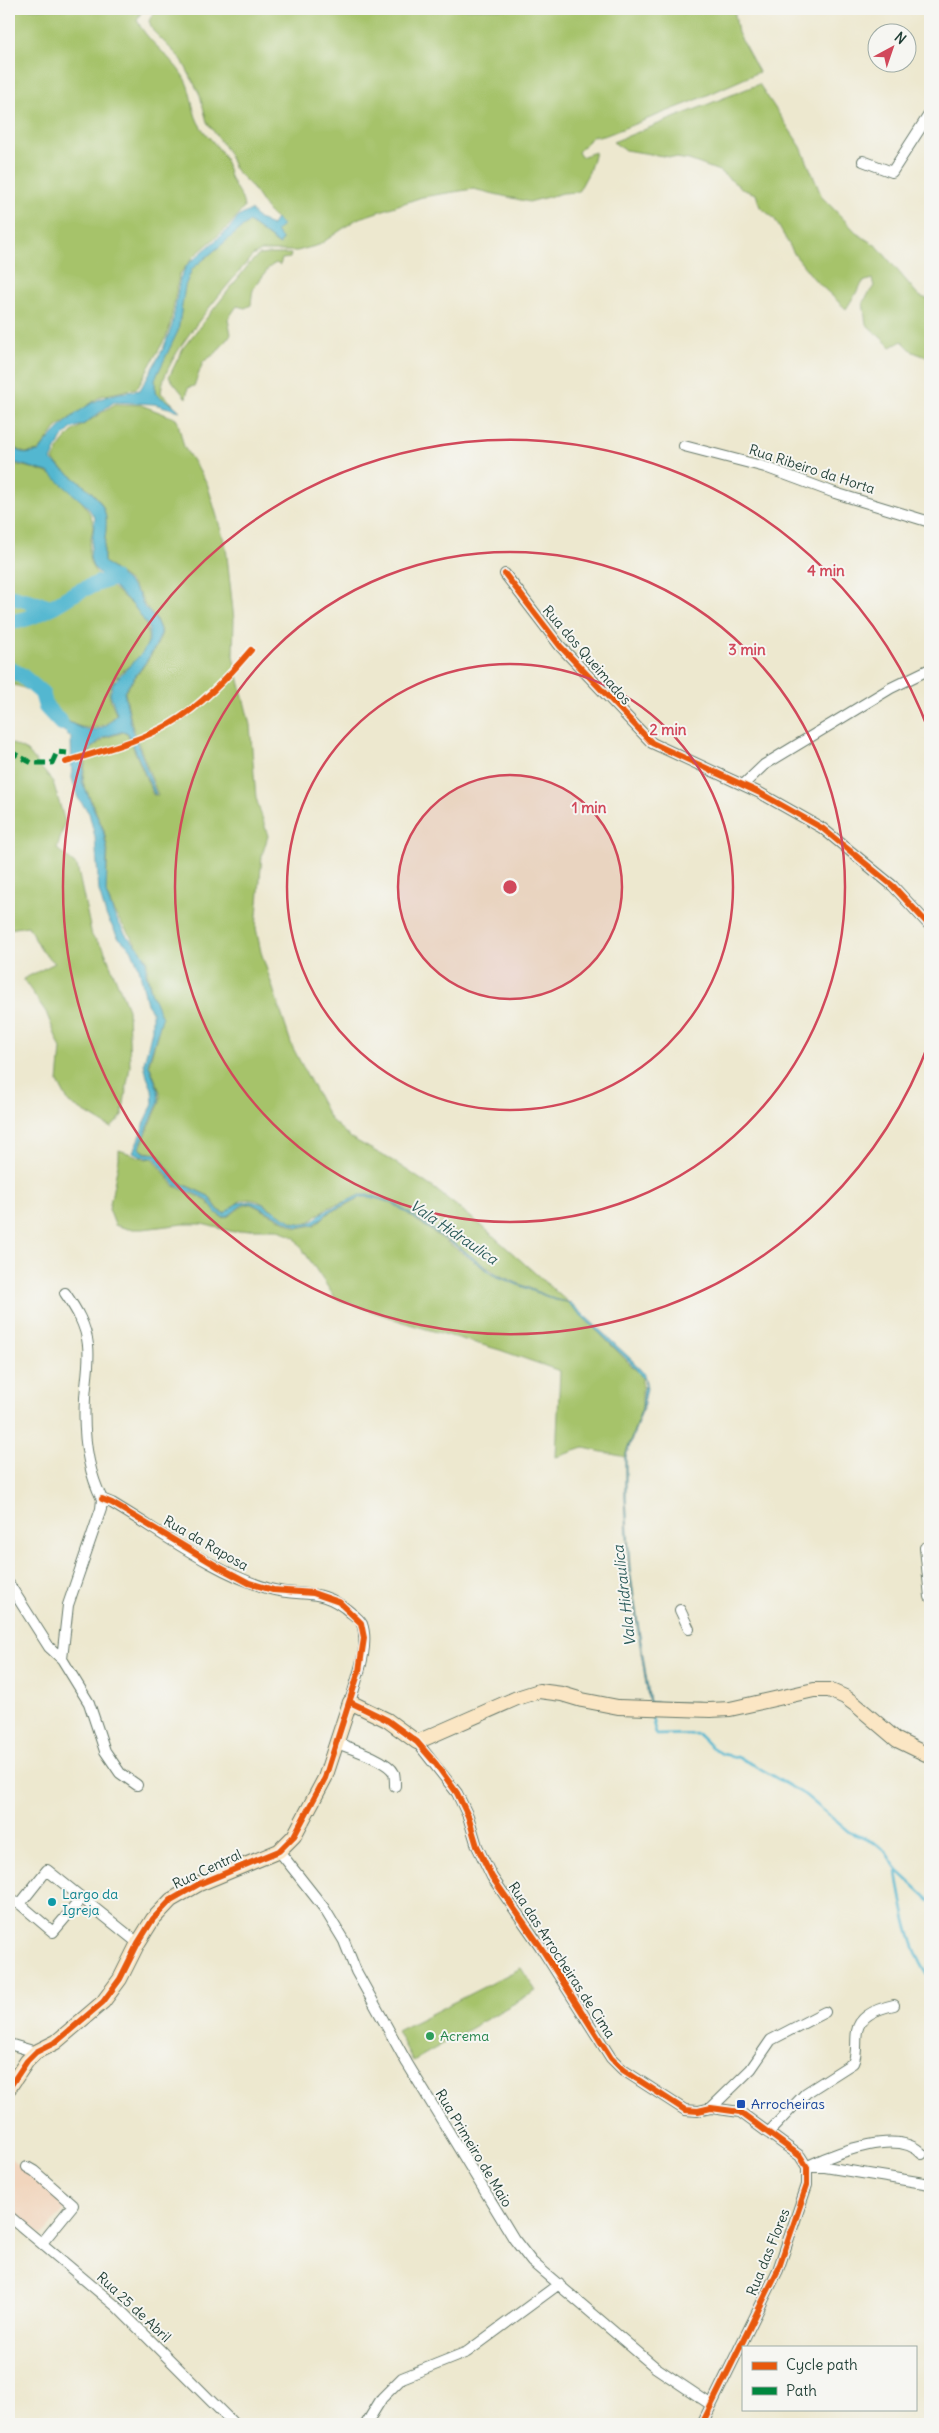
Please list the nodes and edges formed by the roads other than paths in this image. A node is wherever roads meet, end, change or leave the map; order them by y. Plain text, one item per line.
1 (930, 114) edge
2 (863, 161) dead end
3 (684, 446) dead end
4 (930, 522) edge
5 (505, 574) dead end
6 (930, 669) edge
7 (743, 785) junction
8 (930, 926) edge
9 (65, 1293) dead end
10 (102, 1499) junction
11 (930, 1546) edge
12 (9, 1584) edge
13 (930, 1597) edge
14 (680, 1610) dead end
15 (690, 1629) dead end
16 (62, 1659) junction
17 (350, 1702) junction
18 (337, 1742) junction
19 (417, 1742) junction
20 (930, 1756) edge
21 (138, 1785) dead end
22 (395, 1786) dead end
23 (279, 1852) junction
24 (82, 1898) junction
25 (9, 1900) edge
26 (20, 1904) junction
27 (138, 1943) junction
28 (894, 2005) dead end
29 (825, 2012) dead end
30 (9, 2044) edge
31 (36, 2052) junction
32 (9, 2088) edge
33 (711, 2108) junction
34 (768, 2133) junction
35 (922, 2154) dead end
36 (27, 2167) dead end
37 (807, 2167) junction
38 (930, 2184) edge
39 (9, 2216) edge
40 (42, 2243) junction
41 (559, 2284) junction
42 (710, 2404) junction
43 (234, 2424) edge
44 (366, 2424) edge
45 (702, 2424) edge

1 - 2 street
3 - 4 street, Rua Ribeiro da Horta
5 - 7 street, Rua dos Queimados
6 - 7 street
7 - 8 street, Rua dos Queimados
9 - 10 street
10 - 16 street
10 - 17 street, Rua da Raposa
11 - 13 street
12 - 16 street
14 - 15 street
16 - 21 street
17 - 18 street, Rua Central
17 - 19 street, Rua das Arrocheiras de Cima
18 - 22 street
18 - 23 street, Rua Central
19 - 20 street
19 - 33 street, Rua das Arrocheiras de Cima
23 - 27 street, Rua Central
23 - 41 street, Rua Primeiro de Maio
24 - 26 street
24 - 26 street
24 - 27 street
25 - 26 street
27 - 31 street, Rua Central
28 - 34 street
29 - 33 street
30 - 31 street
31 - 32 street, Rua Central
33 - 34 street, Rua das Arrocheiras de Cima
34 - 37 street, Rua das Arrocheiras de Cima
35 - 37 street
36 - 40 street
37 - 38 street
37 - 42 street, Rua das Flores
39 - 40 street, Rua 25 de Abril
40 - 43 street, Rua 25 de Abril
41 - 42 street, Rua Primeiro de Maio
41 - 44 street
42 - 45 street, Rua das Flores

